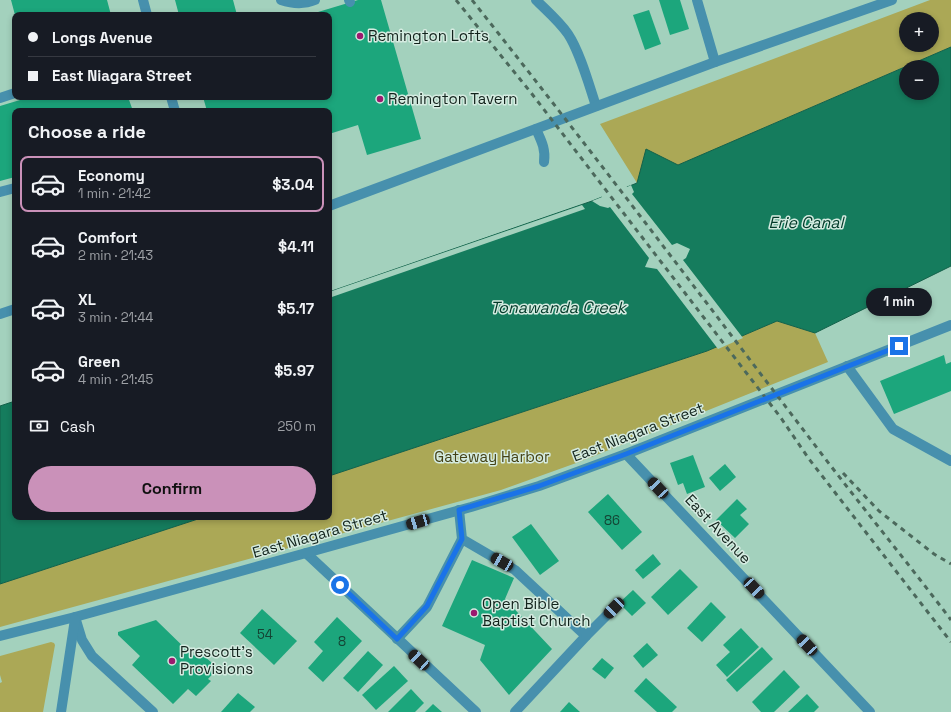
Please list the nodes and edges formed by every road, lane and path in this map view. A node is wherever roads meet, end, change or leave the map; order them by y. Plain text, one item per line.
1 (143, 0) edge
2 (281, 0) edge
3 (315, 0) edge
4 (536, 0) edge
5 (697, 0) edge
6 (892, 0) edge
7 (146, 12) edge
8 (715, 62) junction
9 (12, 94) edge
10 (0, 98) edge
11 (596, 106) junction
12 (536, 129) junction
13 (544, 162) dead end
14 (12, 189) edge
15 (0, 192) edge
16 (332, 205) edge
17 (12, 310) edge
18 (0, 314) edge
19 (951, 325) edge
20 (847, 366) junction
21 (626, 454) junction
22 (951, 461) edge
23 (459, 510) junction
24 (462, 539) junction
25 (306, 553) junction
26 (614, 608) dead end
27 (75, 617) junction
28 (0, 636) edge
29 (586, 636) junction
30 (397, 639) junction
31 (61, 712) edge
32 (153, 712) edge
33 (476, 712) edge
34 (515, 712) edge
35 (870, 712) edge

1 - 7 street
2 - 3 street
4 - 11 street
5 - 8 street
6 - 8 street
8 - 11 street
9 - 10 street
11 - 12 street
12 - 13 street
12 - 16 street
14 - 15 street
17 - 18 street
19 - 20 street, East Niagara Street
20 - 21 street, East Niagara Street
20 - 22 street
21 - 23 street, East Niagara Street
21 - 35 street, East Avenue
23 - 24 street
23 - 25 street, East Niagara Street
24 - 29 street
24 - 30 street
25 - 27 street, East Niagara Street
25 - 30 street
26 - 29 street
27 - 28 street, East Niagara Street
27 - 31 street
27 - 32 street
29 - 34 street
30 - 33 street

